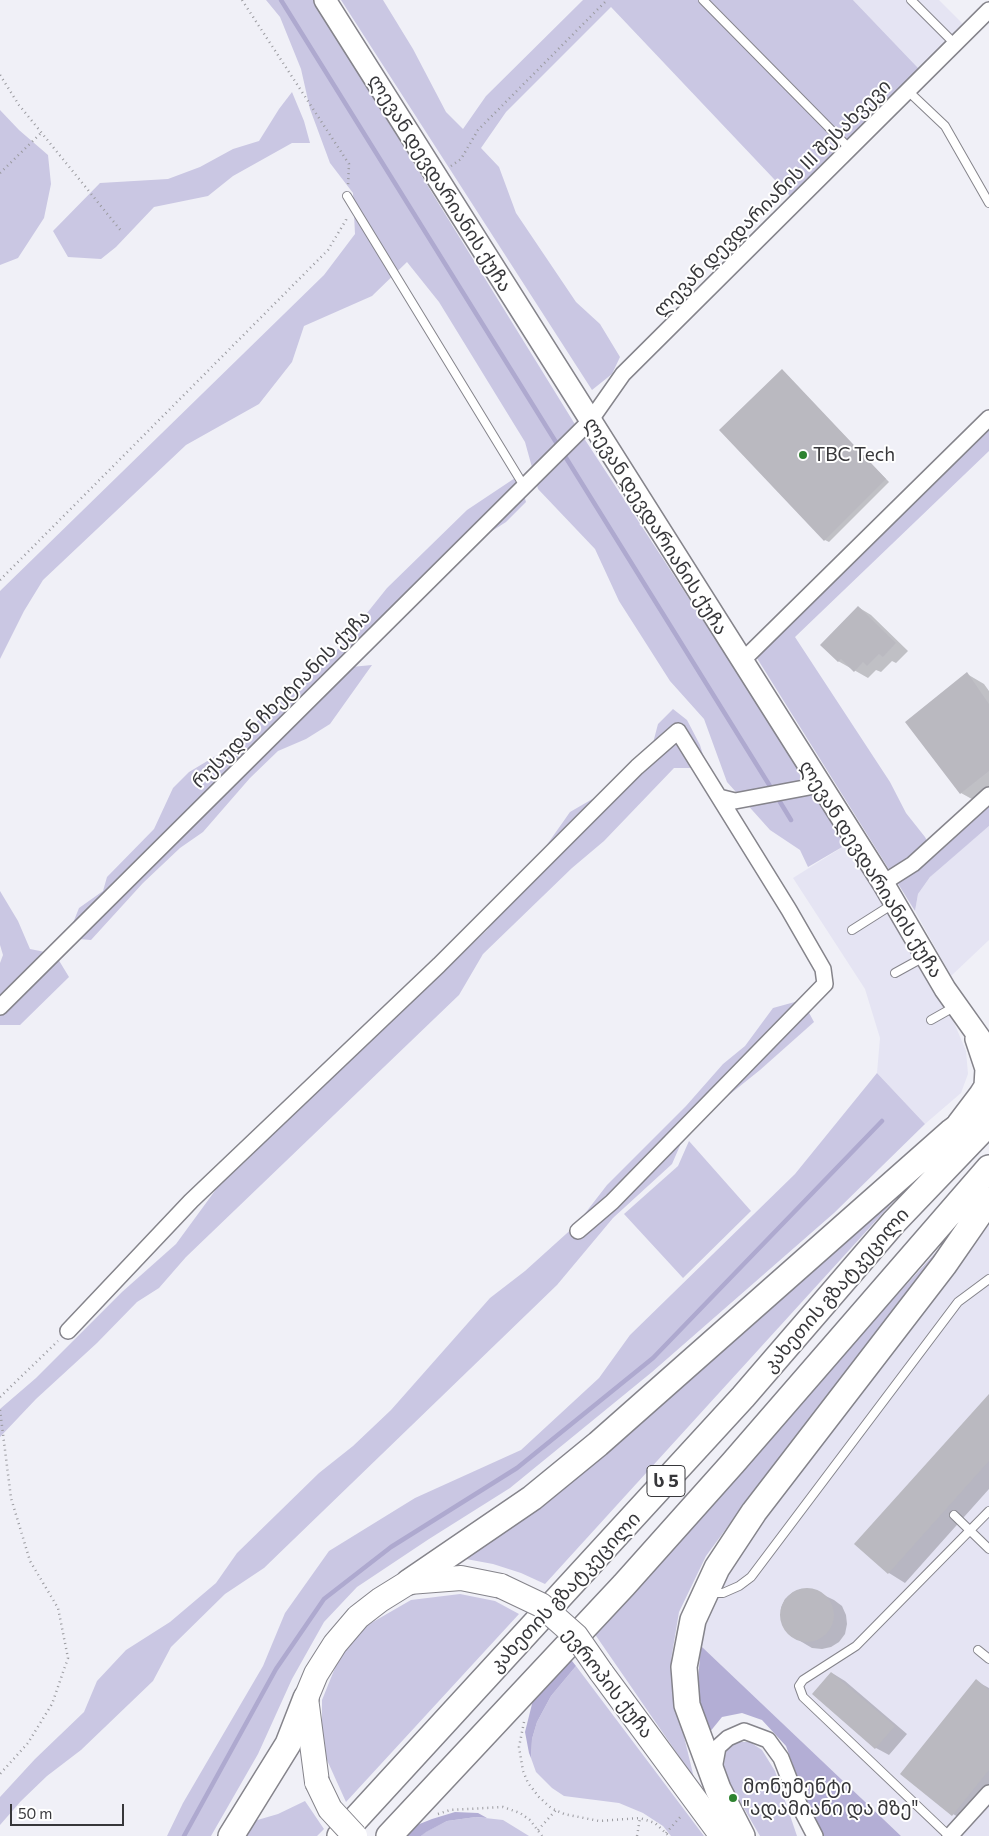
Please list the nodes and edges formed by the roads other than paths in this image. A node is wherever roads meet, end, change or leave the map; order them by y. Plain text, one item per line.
1 (325, 0) edge
2 (703, 0) edge
3 (911, 0) edge
4 (989, 10) edge
5 (955, 44) junction
6 (908, 91) junction
7 (850, 149) junction
8 (347, 196) road end
9 (989, 203) edge
10 (989, 418) edge
11 (590, 421) junction
12 (524, 486) junction
13 (742, 662) junction
14 (820, 785) junction
15 (989, 795) edge
16 (719, 797) junction
17 (883, 883) junction
18 (894, 903) junction
19 (852, 930) dead end
20 (925, 956) junction
21 (896, 973) dead end
22 (956, 1006) junction
23 (0, 1007) edge
24 (931, 1020) dead end
25 (981, 1036) edge
26 (989, 1051) edge
27 (989, 1107) edge
28 (989, 1123) edge
29 (951, 1132) junction
30 (989, 1168) edge
31 (989, 1200) edge
32 (578, 1231) dead end
33 (989, 1279) edge
34 (68, 1331) road end
35 (989, 1511) edge
36 (954, 1515) dead end
37 (970, 1530) junction
38 (989, 1549) edge
39 (409, 1582) junction
40 (705, 1593) junction
41 (978, 1650) dead end
42 (989, 1659) edge
43 (306, 1698) junction
44 (713, 1773) junction
45 (989, 1793) edge
46 (232, 1836) edge
47 (340, 1836) edge
48 (355, 1836) edge
49 (389, 1836) edge
50 (722, 1836) edge
51 (742, 1836) edge
52 (815, 1836) edge
53 (949, 1836) edge

1 - 11 main road, ლევან დევდარიანის ქუჩა
2 - 7 lane
3 - 5 lane
4 - 5 street, ლევან დევდარიანის III შესახვევი
5 - 6 street, ლევან დევდარიანის III შესახვევი
6 - 7 street, ლევან დევდარიანის III შესახვევი
6 - 9 lane
7 - 11 street, ლევან დევდარიანის III შესახვევი
8 - 12 lane
10 - 13 street
11 - 12 street, რუსუდან ჩხეტიანის ქუჩა
11 - 13 main road, ლევან დევდარიანის ქუჩა
12 - 23 street, რუსუდან ჩხეტიანის ქუჩა
13 - 14 main road, ლევან დევდარიანის ქუჩა
14 - 16 street
14 - 17 main road, ლევან დევდარიანის ქუჩა
15 - 17 street
16 - 32 street
16 - 34 street
17 - 18 main road, ლევან დევდარიანის ქუჩა
18 - 19 lane
18 - 20 main road, ლევან დევდარიანის ქუჩა
20 - 21 lane
20 - 22 main road, ლევან დევდარიანის ქუჩა
22 - 24 lane
22 - 25 main road, ლევან დევდარიანის ქუჩა
25 - 26 main road, ლევან დევდარიანის ქუჩა
25 - 29 main road
27 - 29 highway
28 - 47 highway, კახეთის გზატკეცილი / ს 5
29 - 39 highway
30 - 49 highway, კახეთის გზატკეცილი / ს 5
31 - 40 highway
33 - 40 lane
35 - 37 lane
36 - 37 lane
37 - 38 lane
37 - 53 lane
39 - 43 main road, ევროპის ქუჩა
39 - 50 main road, ევროპის ქუჩა, bridge
40 - 44 highway
41 - 42 lane
43 - 46 highway
43 - 48 main road, bridge
44 - 51 highway
44 - 52 street
45 - 53 street

